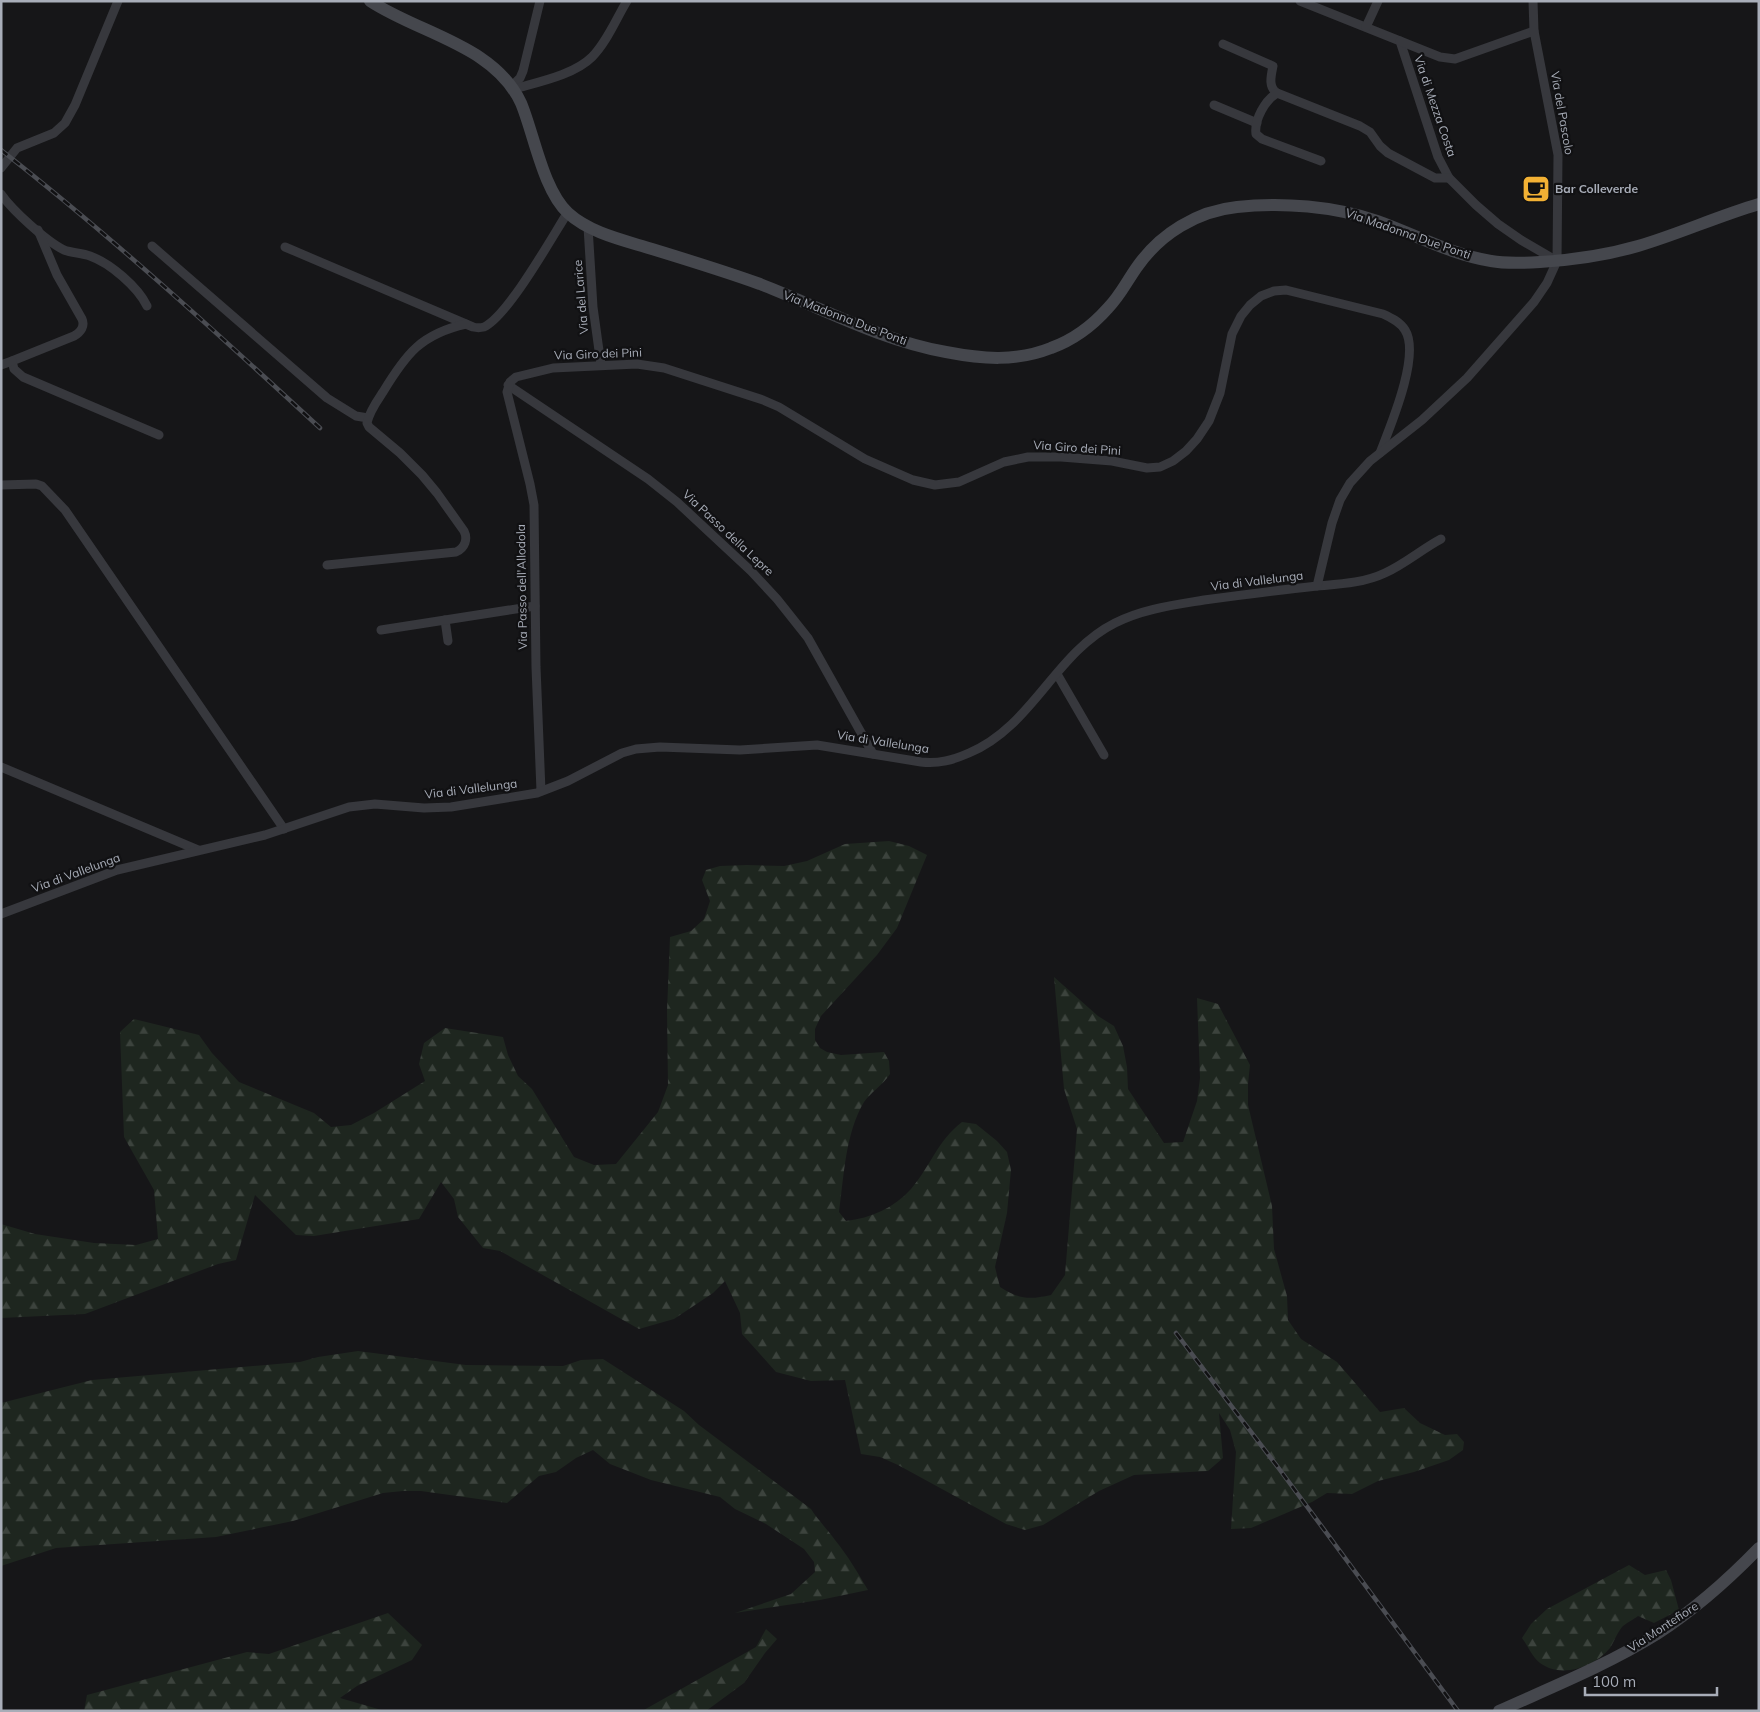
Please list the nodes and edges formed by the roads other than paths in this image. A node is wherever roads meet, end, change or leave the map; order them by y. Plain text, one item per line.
1 (118, 1) edge
2 (370, 1) edge
3 (540, 1) edge
4 (627, 1) edge
5 (1300, 1) edge
6 (1378, 1) edge
7 (1534, 1) edge
8 (1366, 27) junction
9 (1534, 31) junction
10 (1400, 41) junction
11 (1223, 44) dead end
12 (513, 88) junction
13 (1277, 93) junction
14 (1214, 105) dead end
15 (1257, 123) junction
16 (1320, 161) dead end
17 (1, 168) edge
18 (1449, 178) junction
19 (1, 194) edge
20 (1759, 204) edge
21 (568, 212) junction
22 (588, 227) junction
23 (38, 230) junction
24 (152, 246) dead end
25 (285, 247) dead end
26 (1557, 261) junction
27 (147, 306) dead end
28 (466, 324) junction
29 (12, 361) junction
30 (1, 365) edge
31 (600, 365) junction
32 (508, 385) junction
33 (368, 418) junction
34 (159, 435) dead end
35 (1380, 454) junction
36 (1, 485) edge
37 (1442, 539) dead end
38 (327, 565) dead end
39 (1317, 586) junction
40 (534, 606) junction
41 (446, 620) junction
42 (381, 630) dead end
43 (448, 641) dead end
44 (1057, 674) junction
45 (873, 754) junction
46 (1104, 755) dead end
47 (1, 767) edge
48 (541, 791) junction
49 (284, 829) junction
50 (198, 850) junction
51 (1, 914) edge
52 (1759, 1548) edge
53 (1499, 1711) edge

1 - 17 street
2 - 12 main road, Via Madonna Due Ponti
3 - 12 street
4 - 12 street
5 - 8 street
6 - 8 street
7 - 9 street, Via del Pascolo
8 - 10 street
9 - 10 street
9 - 26 street, Via del Pascolo
10 - 18 street, Via di Mezza Costa
11 - 13 street
12 - 21 main road, Via Madonna Due Ponti
13 - 15 street
13 - 18 street
14 - 15 street
15 - 16 street
18 - 26 street, Via di Mezza Costa
19 - 23 street
20 - 26 main road, Via Madonna Due Ponti
21 - 22 main road, Via Madonna Due Ponti
21 - 28 street
22 - 26 main road, Via Madonna Due Ponti
22 - 31 street, Via del Larice
23 - 27 street
23 - 29 street
24 - 33 street
25 - 28 street
26 - 35 street, Via di Vallelunga
28 - 33 street
29 - 30 street
29 - 34 street
31 - 32 street, Via Giro dei Pini
31 - 35 street, Via Giro dei Pini
32 - 40 street, Via Passo dell'Allodola
32 - 45 street, Via Passo della Lepre
33 - 38 street
35 - 39 street, Via di Vallelunga
36 - 49 street
37 - 39 street
39 - 44 street, Via di Vallelunga
40 - 41 street
40 - 48 street, Via Passo dell'Allodola
41 - 42 street
41 - 43 street
44 - 45 street, Via di Vallelunga
44 - 46 street
45 - 48 street, Via di Vallelunga
47 - 50 street
48 - 49 street, Via di Vallelunga
49 - 50 street, Via di Vallelunga
50 - 51 street, Via di Vallelunga
52 - 53 main road, Via Montefiore

